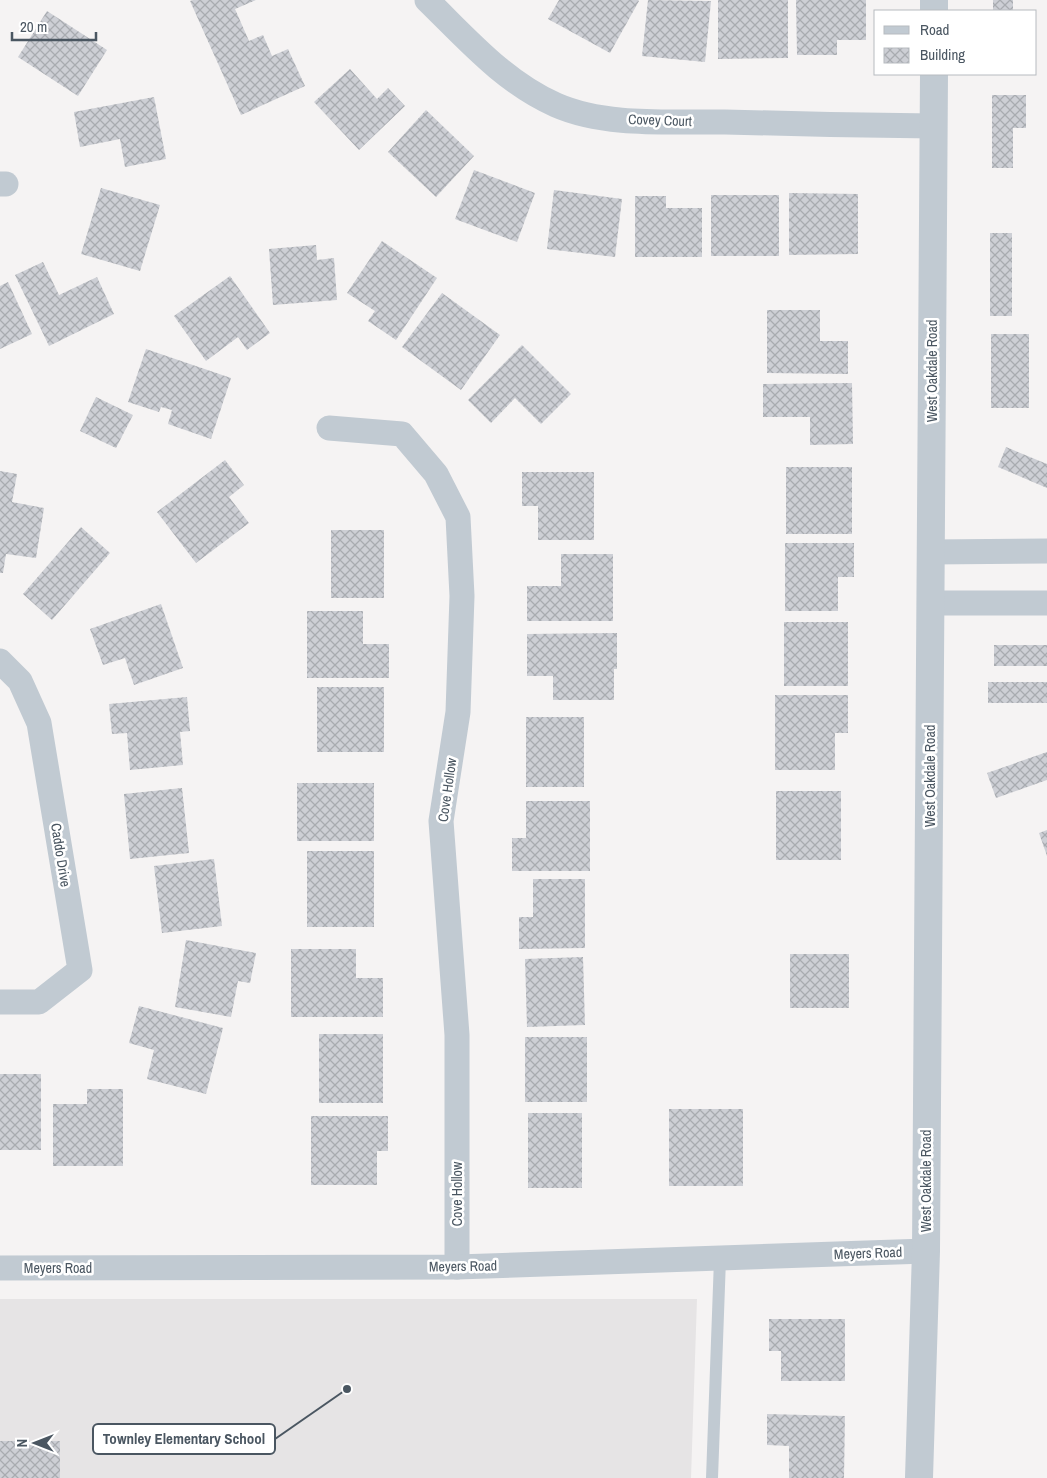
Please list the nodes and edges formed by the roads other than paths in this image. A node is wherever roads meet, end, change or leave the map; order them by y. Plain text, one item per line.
1 (427, 0) edge
2 (934, 75) edge
3 (934, 126) junction
4 (329, 428) dead end
5 (1047, 551) edge
6 (930, 552) junction
7 (931, 603) junction
8 (1047, 603) edge
9 (0, 661) edge
10 (0, 1002) edge
11 (926, 1252) junction
12 (720, 1258) junction
13 (456, 1267) junction
14 (0, 1268) edge
15 (712, 1478) edge
16 (919, 1478) edge

1 - 3 street, Covey Court
2 - 3 street, West Oakdale Road
3 - 6 street, West Oakdale Road
4 - 13 street, Cove Hollow
5 - 6 street
6 - 7 street, West Oakdale Road
7 - 8 street
7 - 11 street, West Oakdale Road
9 - 10 street, Caddo Drive
11 - 12 street, Meyers Road
11 - 16 street, West Oakdale Road
12 - 13 street, Meyers Road
12 - 15 lane
13 - 14 street, Meyers Road

